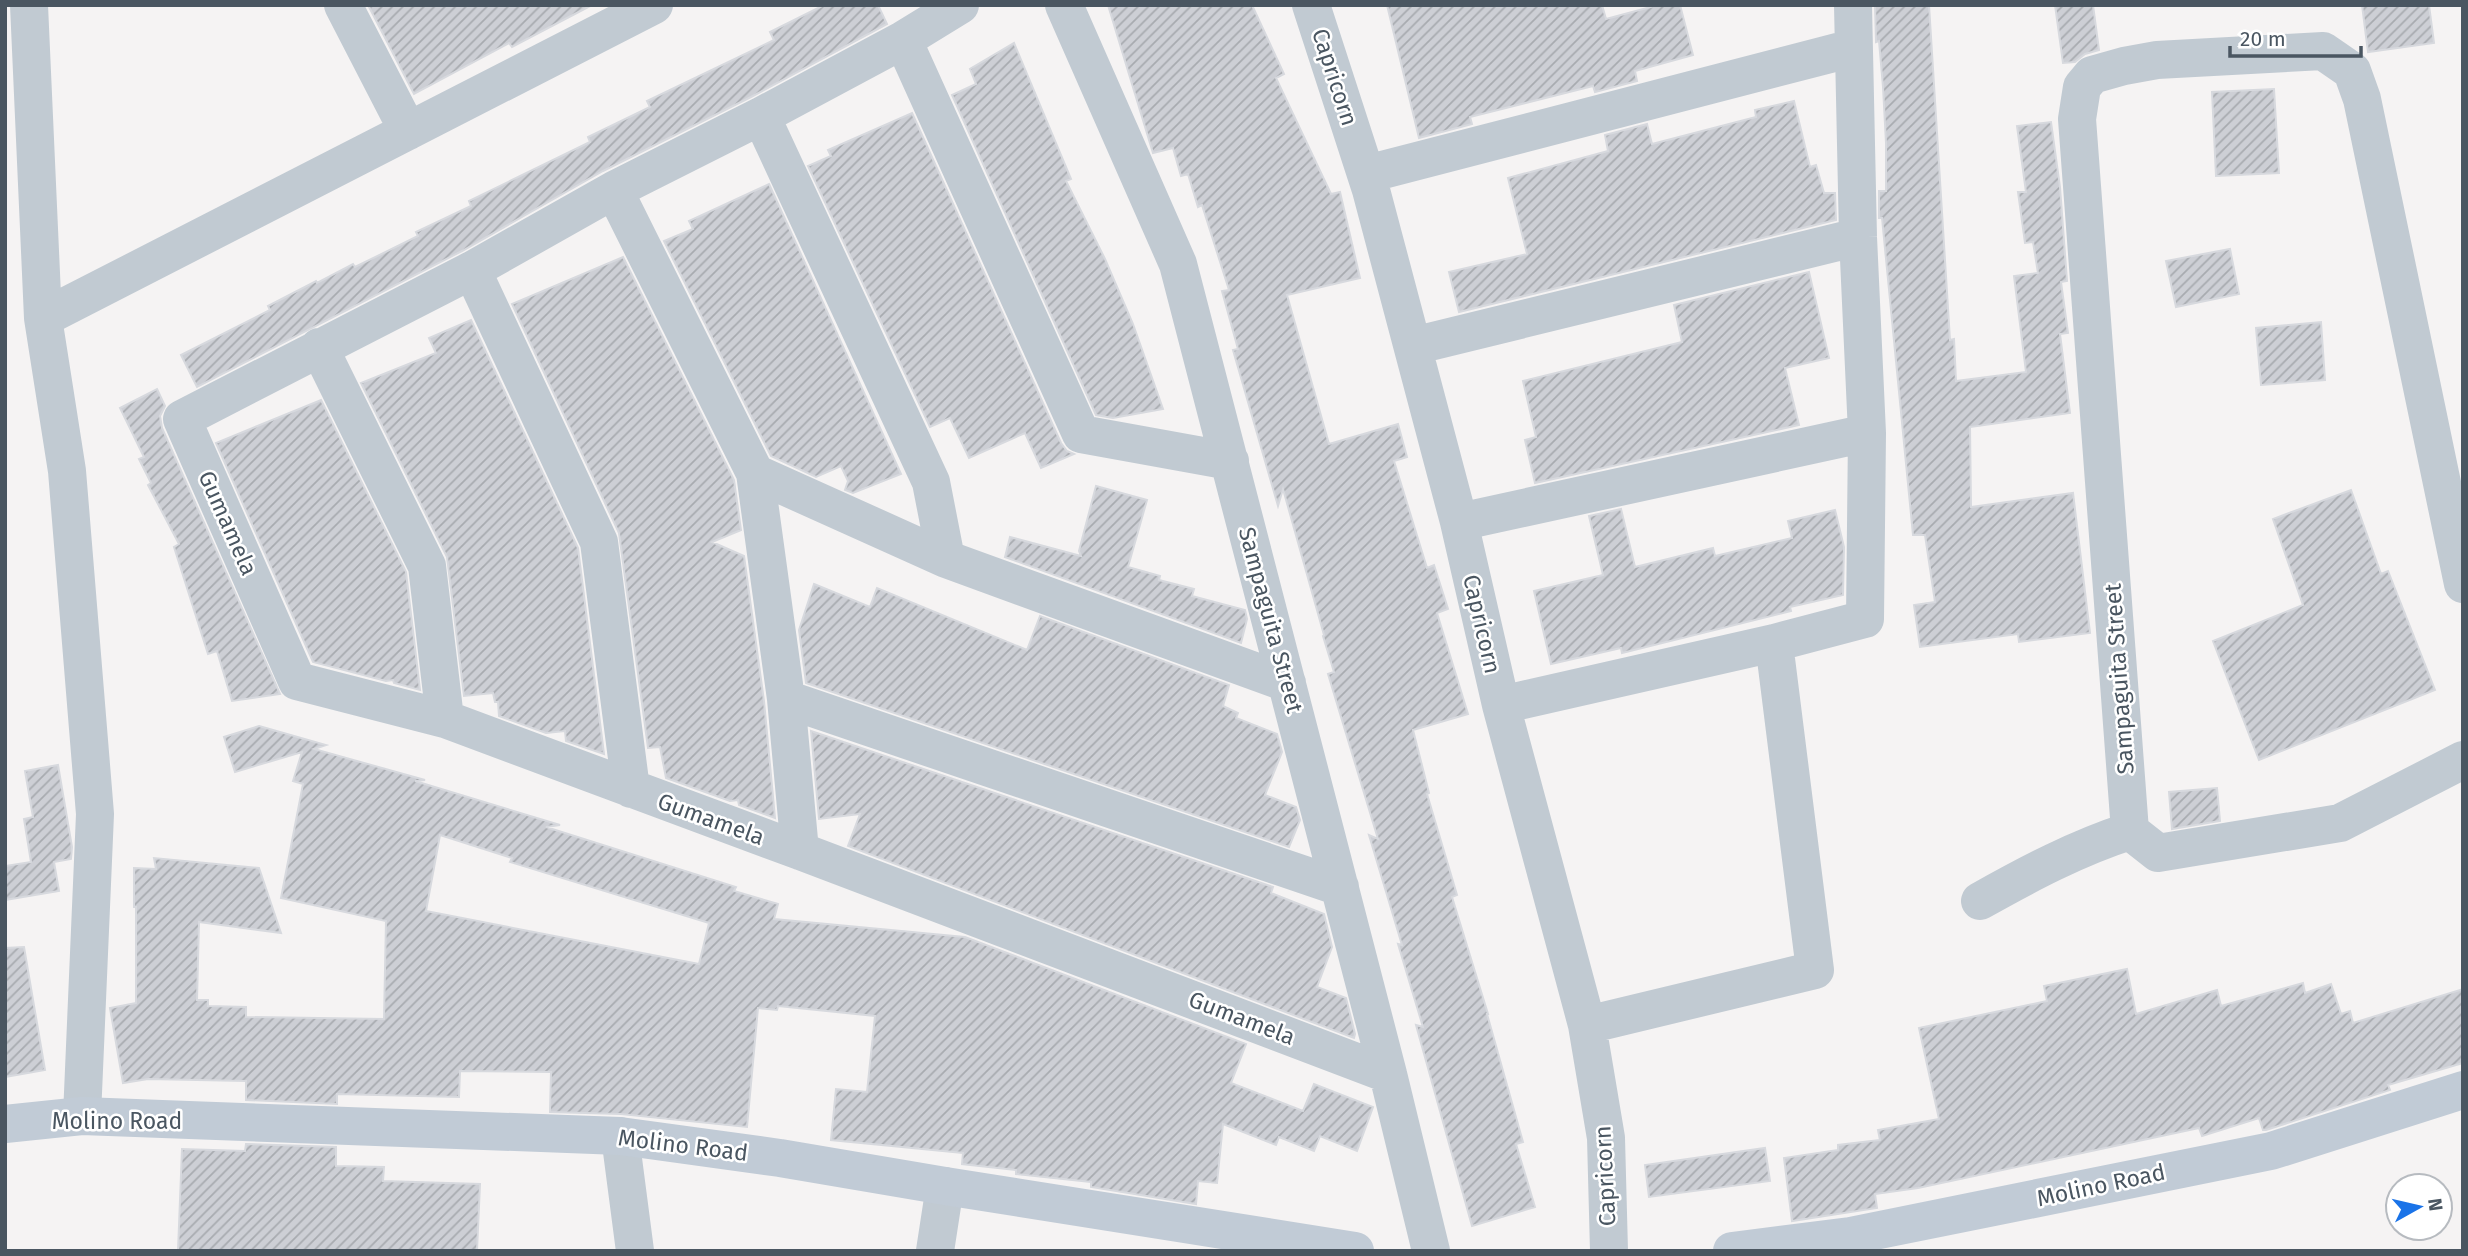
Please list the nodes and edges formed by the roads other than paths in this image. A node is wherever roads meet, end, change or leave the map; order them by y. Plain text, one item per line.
1 (29, 5) edge
2 (343, 5) edge
3 (654, 5) edge
4 (960, 5) edge
5 (1064, 5) edge
6 (1311, 5) edge
7 (1853, 5) edge
8 (903, 40) junction
9 (1853, 48) junction
10 (761, 116) junction
11 (408, 131) junction
12 (1367, 174) junction
13 (614, 190) junction
14 (1858, 237) junction
15 (472, 270) junction
16 (43, 318) junction
17 (1413, 346) junction
18 (319, 347) junction
19 (1867, 433) junction
20 (1230, 461) junction
21 (755, 473) junction
22 (1459, 522) junction
23 (946, 558) junction
24 (2463, 584) edge
25 (1774, 643) junction
26 (1287, 683) junction
27 (786, 699) junction
28 (1501, 705) junction
29 (445, 719) junction
30 (2463, 760) edge
31 (631, 789) junction
32 (2130, 831) junction
33 (800, 851) junction
34 (1339, 887) junction
35 (1979, 901) dead end
36 (1587, 1025) junction
37 (1388, 1074) junction
38 (2463, 1090) edge
39 (82, 1116) junction
40 (5, 1124) edge
41 (620, 1136) junction
42 (945, 1186) junction
43 (1850, 1244) edge
44 (635, 1251) edge
45 (934, 1251) edge
46 (1355, 1251) edge
47 (1431, 1251) edge
48 (1609, 1251) edge
49 (1732, 1251) edge

1 - 16 street
2 - 11 street
3 - 11 street
4 - 8 street
5 - 20 street, Sampaguita Street
6 - 12 street, Capricorn
7 - 9 street
8 - 10 street
8 - 20 street
9 - 12 street
9 - 14 street
10 - 13 street
10 - 23 street
11 - 16 street
12 - 17 street, Capricorn
13 - 15 street
13 - 21 street
14 - 17 street
14 - 19 street
15 - 18 street
15 - 31 street
16 - 39 street
17 - 22 street, Capricorn
18 - 29 street
18 - 29 street, Gumamela
19 - 22 street
19 - 25 street
20 - 26 street, Sampaguita Street
21 - 23 street
21 - 27 street
22 - 28 street, Capricorn
23 - 26 street
24 - 32 street, Sampaguita Street
25 - 28 street
25 - 36 street
26 - 34 street, Sampaguita Street
27 - 33 street
27 - 34 street
28 - 36 street, Capricorn
29 - 31 street, Gumamela
30 - 32 street
31 - 33 street, Gumamela
32 - 35 street
33 - 37 street, Gumamela
34 - 37 street, Sampaguita Street
36 - 48 street, Capricorn
37 - 47 street, Sampaguita Street
38 - 43 main road, Molino Road
39 - 40 main road, Molino Road
39 - 41 main road, Molino Road
41 - 42 main road, Molino Road
41 - 44 street
42 - 45 street
42 - 46 main road, Molino Road
43 - 49 main road, Molino Road

